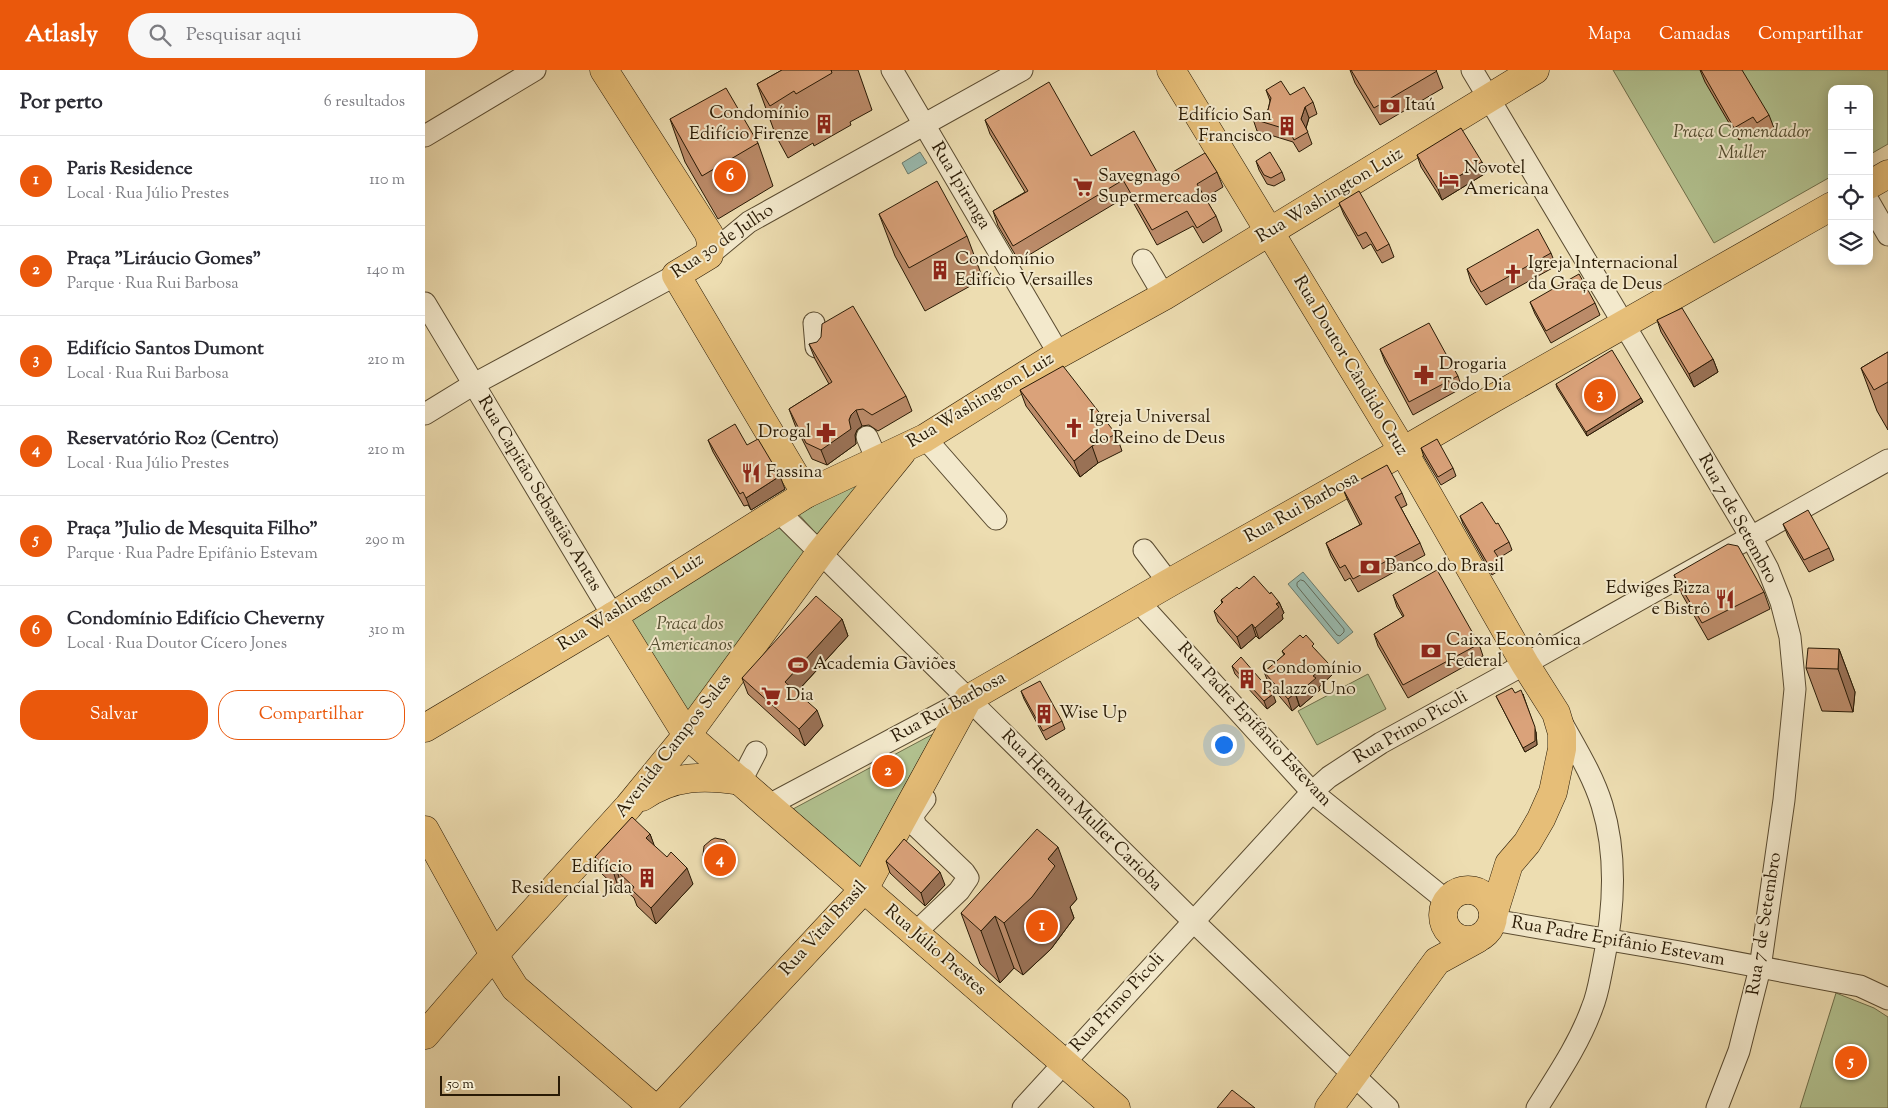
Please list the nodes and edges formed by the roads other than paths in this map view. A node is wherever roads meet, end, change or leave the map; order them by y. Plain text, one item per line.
1 (535, 70) edge
2 (604, 70) edge
3 (892, 70) edge
4 (1022, 70) edge
5 (1171, 70) edge
6 (1473, 70) edge
7 (1535, 70) edge
8 (1490, 98) junction
9 (923, 124) junction
10 (425, 136) edge
11 (1888, 174) edge
12 (1873, 183) edge
13 (1828, 208) edge
14 (1873, 209) edge
15 (1269, 233) junction
16 (1888, 235) edge
17 (709, 254) junction
18 (1143, 260) dead end
19 (676, 275) junction
20 (1164, 296) junction
21 (425, 303) edge
22 (814, 323) dead end
23 (1624, 324) junction
24 (815, 346) edge
25 (1059, 354) junction
26 (474, 384) junction
27 (425, 414) edge
28 (916, 442) junction
29 (1403, 451) junction
30 (1888, 460) edge
31 (806, 494) junction
32 (778, 511) junction
33 (996, 519) dead end
34 (1751, 537) junction
35 (1144, 550) dead end
36 (819, 553) junction
37 (1169, 582) junction
38 (1138, 601) junction
39 (613, 616) junction
40 (1525, 664) junction
41 (968, 699) junction
42 (1556, 713) junction
43 (425, 728) edge
44 (687, 735) junction
45 (756, 752) dead end
46 (741, 782) junction
47 (934, 787) dead end
48 (1312, 792) junction
49 (769, 805) junction
50 (629, 807) junction
51 (425, 830) edge
52 (1509, 864) junction
53 (864, 889) junction
54 (1449, 900) junction
55 (1193, 921) junction
56 (1488, 924) junction
57 (915, 933) junction
58 (1608, 940) junction
59 (494, 955) junction
60 (1437, 961) junction
61 (1760, 968) junction
62 (1888, 999) edge
63 (425, 1035) edge
64 (1064, 1062) junction
65 (1354, 1075) junction
66 (654, 1108) edge
67 (660, 1108) edge
68 (1023, 1108) edge
69 (1116, 1108) edge
70 (1329, 1108) edge
71 (1388, 1108) edge
72 (1537, 1108) edge
73 (1717, 1108) edge

1 - 10 street
2 - 17 main road
3 - 9 street, Rua Ipiranga
4 - 9 street, Rua 30 de Julho
5 - 15 main road, Rua Doutor Cândido Cruz
6 - 8 street, Rua 7 de Setembro
7 - 8 main road, Rua Washington Luiz
8 - 15 main road, Rua Washington Luiz
8 - 23 street, Rua 7 de Setembro
9 - 17 street, Rua 30 de Julho
9 - 25 street, Rua Ipiranga
11 - 12 main road
13 - 23 main road, Rua Rui Barbosa
14 - 16 street
15 - 20 main road, Rua Washington Luiz
15 - 29 main road, Rua Doutor Cândido Cruz
17 - 19 main road, Rua 30 de Julho
18 - 20 street
19 - 26 street, Rua 30 de Julho
19 - 31 main road
20 - 25 main road, Rua Washington Luiz
21 - 26 street, Rua Capitão Sebastião Antas
22 - 24 street
23 - 29 main road, Rua Rui Barbosa
23 - 34 street, Rua 7 de Setembro
25 - 28 main road, Rua Washington Luiz
26 - 27 street, Rua 30 de Julho
26 - 39 street, Rua Capitão Sebastião Antas
28 - 31 main road, Rua Washington Luiz
28 - 33 street
28 - 36 main road, Avenida Campos Sales
29 - 37 main road, Rua Rui Barbosa
29 - 40 main road, Rua Doutor Cândido Cruz
30 - 34 street, Rua Primo Picoli
31 - 32 main road, Rua Washington Luiz
32 - 36 street, Rua Herman Muller Carioba
32 - 39 main road, Rua Washington Luiz
34 - 40 street, Rua Primo Picoli
34 - 61 street, Rua 7 de Setembro
35 - 37 street
36 - 41 street, Rua Herman Muller Carioba
36 - 44 main road, Avenida Campos Sales
37 - 38 main road, Rua Rui Barbosa
38 - 41 main road, Rua Rui Barbosa
38 - 48 street, Rua Padre Epifânio Estevam
39 - 43 main road, Rua Washington Luiz
39 - 44 main road, Rua Capitão Sebastião Antas
40 - 42 main road, Rua Doutor Cândido Cruz
40 - 48 street, Rua Primo Picoli
41 - 49 street, Rua Rui Barbosa
41 - 53 main road, Rua Vital Brasil
41 - 55 street, Rua Herman Muller Carioba
42 - 52 main road, Rua Doutor Cândido Cruz
42 - 58 street
44 - 46 main road, Rua Júlio Prestes
44 - 50 main road, Avenida Campos Sales
45 - 46 street
46 - 49 main road, Rua Júlio Prestes
46 - 50 main road
47 - 57 street
48 - 54 street, Rua Padre Epifânio Estevam
48 - 55 street, Rua Primo Picoli
49 - 53 main road, Rua Júlio Prestes
50 - 59 main road, Avenida Campos Sales
51 - 59 main road
52 - 54 main road
52 - 56 main road
53 - 57 main road, Rua Júlio Prestes
53 - 67 main road, Rua Vital Brasil
54 - 56 main road
54 - 56 main road
54 - 60 main road
55 - 64 street, Rua Primo Picoli
55 - 65 street, Rua Herman Muller Carioba
56 - 58 street, Rua Padre Epifânio Estevam
56 - 60 main road
57 - 64 main road, Rua Júlio Prestes
58 - 61 street, Rua Padre Epifânio Estevam
58 - 72 street
59 - 63 main road, Avenida Campos Sales
59 - 66 main road
60 - 65 main road
61 - 62 street, Rua Padre Epifânio Estevam
61 - 73 street, Rua 7 de Setembro
64 - 68 street, Rua Primo Picoli
64 - 69 main road, Rua Júlio Prestes
65 - 70 main road
65 - 71 street, Rua Herman Muller Carioba

